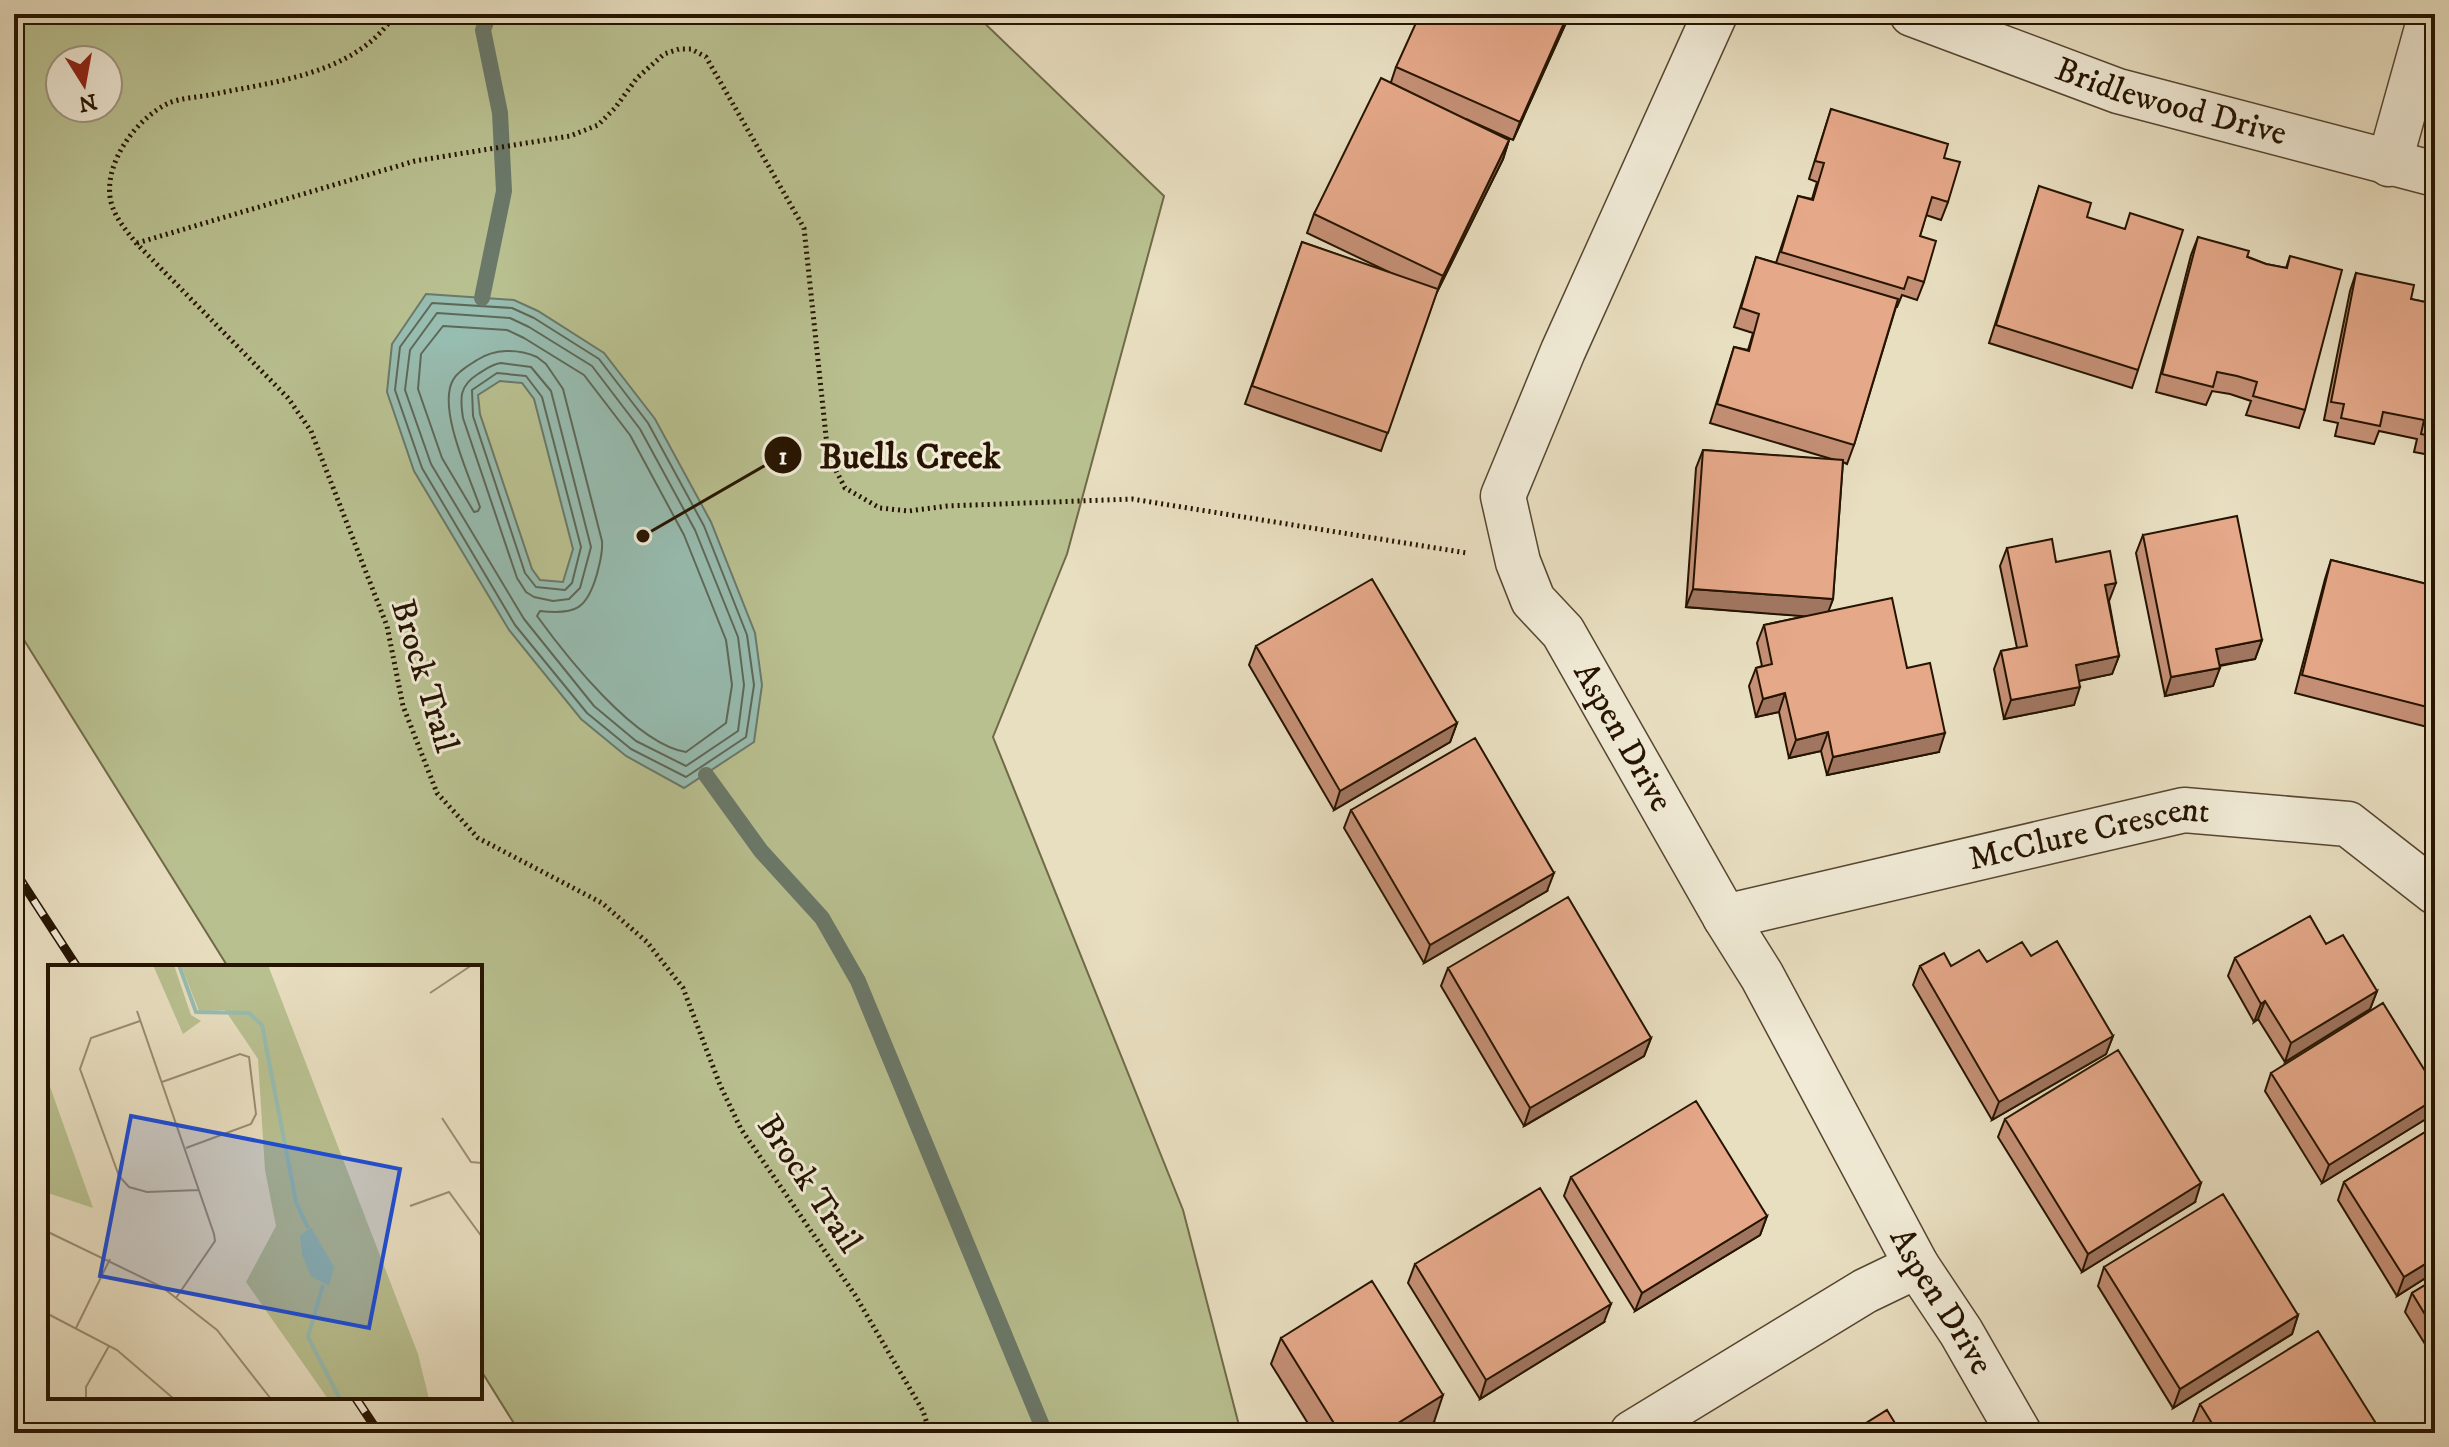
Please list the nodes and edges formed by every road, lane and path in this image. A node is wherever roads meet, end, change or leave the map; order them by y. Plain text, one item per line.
1 (395, 14) edge
2 (1715, 14) edge
3 (1912, 14) edge
4 (2431, 14) edge
5 (2389, 164) junction
6 (2435, 174) edge
7 (136, 243) junction
8 (1518, 562) junction
9 (2435, 892) edge
10 (1725, 917) junction
11 (1917, 1266) junction
12 (930, 1433) edge
13 (1632, 1433) edge
14 (2019, 1433) edge

1 - 7 path, Brock Trail
2 - 8 street, Aspen Drive
3 - 5 street, Bridlewood Drive
4 - 5 street
5 - 6 street, Bridlewood Drive
7 - 8 path
7 - 12 path, Brock Trail
8 - 10 street, Aspen Drive
9 - 10 street, McClure Crescent
10 - 11 street, Aspen Drive
11 - 13 street
11 - 14 street, Aspen Drive

